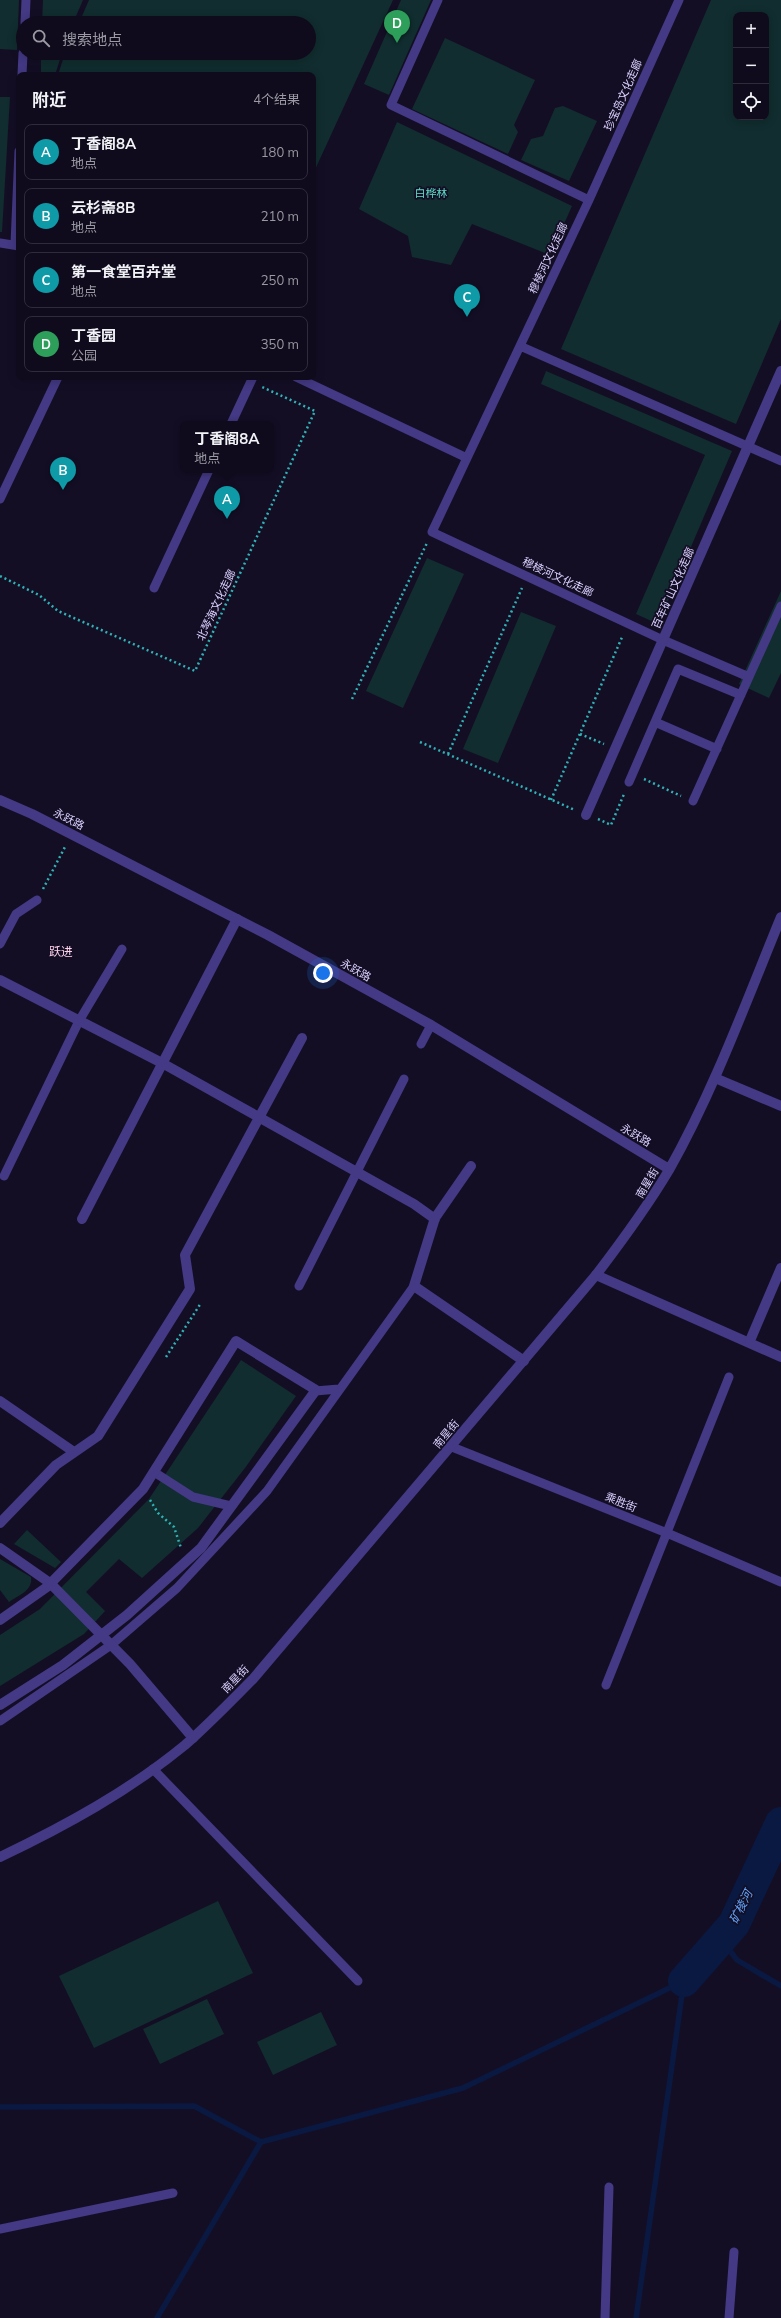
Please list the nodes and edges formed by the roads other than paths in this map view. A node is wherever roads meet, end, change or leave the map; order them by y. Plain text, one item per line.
1 (26, 0) edge
2 (438, 0) edge
3 (679, 0) edge
4 (25, 16) edge
5 (23, 60) edge
6 (22, 72) edge
7 (589, 200) junction
8 (0, 243) edge
9 (16, 245) edge
10 (520, 346) junction
11 (781, 371) edge
12 (57, 380) edge
13 (252, 380) edge
14 (302, 380) edge
15 (232, 421) edge
16 (748, 447) junction
17 (468, 458) junction
18 (781, 461) edge
19 (209, 473) edge
20 (0, 499) edge
21 (154, 588) dead end
22 (781, 606) edge
23 (663, 640) junction
24 (749, 677) junction
25 (741, 695) junction
26 (655, 722) junction
27 (717, 749) junction
28 (630, 778) road end
29 (0, 800) edge
30 (693, 801) road end
31 (586, 814) dead end
32 (37, 900) road end
33 (781, 917) edge
34 (237, 919) junction
35 (0, 944) edge
36 (122, 949) dead end
37 (0, 980) edge
38 (79, 1021) junction
39 (431, 1025) junction
40 (302, 1038) dead end
41 (421, 1044) dead end
42 (162, 1063) junction
43 (715, 1078) junction
44 (404, 1079) dead end
45 (781, 1106) edge
46 (259, 1117) junction
47 (471, 1166) dead end
48 (669, 1169) junction
49 (357, 1172) junction
50 (4, 1176) dead end
51 (82, 1219) dead end
52 (435, 1219) junction
53 (781, 1268) edge
54 (596, 1275) junction
55 (299, 1286) dead end
56 (414, 1286) junction
57 (750, 1343) junction
58 (781, 1356) edge
59 (524, 1362) junction
60 (729, 1377) dead end
61 (339, 1389) junction
62 (315, 1391) junction
63 (0, 1401) edge
64 (452, 1447) junction
65 (74, 1452) junction
66 (154, 1472) junction
67 (231, 1506) junction
68 (0, 1523) edge
69 (667, 1533) junction
70 (0, 1548) edge
71 (781, 1582) edge
72 (50, 1583) junction
73 (0, 1620) edge
74 (102, 1635) junction
75 (112, 1645) junction
76 (606, 1685) dead end
77 (0, 1705) edge
78 (0, 1721) edge
79 (192, 1738) junction
80 (153, 1770) junction
81 (0, 1857) edge
82 (358, 1981) dead end
83 (609, 2188) dead end
84 (173, 2193) dead end
85 (0, 2229) edge
86 (734, 2252) dead end
87 (605, 2318) edge
88 (729, 2318) edge

1 - 4 lane
2 - 7 lane
3 - 7 lane, 珍宝岛文化走廊
5 - 6 lane
7 - 10 lane, 穆棱河文化走廊
8 - 9 lane
10 - 16 lane
10 - 17 lane, 穆棱河文化走廊
11 - 16 street, 百年矿山文化走廊
12 - 20 lane
13 - 15 lane
14 - 17 lane
16 - 18 lane
16 - 23 street, 百年矿山文化走廊
17 - 23 lane, 穆棱河文化走廊
19 - 21 lane
22 - 24 lane
23 - 24 lane, 穆棱河文化走廊
23 - 31 street, 百年矿山文化走廊
24 - 25 lane
25 - 26 lane
25 - 27 lane
26 - 27 lane
26 - 28 lane
27 - 30 lane
29 - 34 street, 永跃路
32 - 35 lane
33 - 43 street, 南星街
34 - 39 street, 永跃路
34 - 42 street
36 - 38 lane
37 - 38 street
38 - 42 street
38 - 50 lane
39 - 41 lane
39 - 48 street, 永跃路
40 - 46 street
42 - 46 street
42 - 51 street
43 - 45 street
43 - 48 street, 南星街
44 - 49 lane
46 - 49 street
46 - 65 street
47 - 52 street
48 - 54 street, 南星街
49 - 52 street
49 - 55 lane
52 - 56 street
53 - 57 street
54 - 57 street
54 - 59 street, 南星街
56 - 59 street
56 - 61 lane
57 - 58 street
59 - 64 street, 南星街
60 - 69 lane
61 - 62 lane
61 - 75 lane
62 - 66 street
62 - 67 street
63 - 65 street
64 - 69 lane, 乘胜街
64 - 79 street, 南星街
65 - 68 street
66 - 67 lane
66 - 72 street
67 - 74 street
69 - 71 lane, 乘胜街
69 - 76 lane
70 - 72 street
72 - 73 street
72 - 74 street
74 - 75 street
74 - 77 street
75 - 78 lane
75 - 79 street
79 - 80 street, 南星街
80 - 81 street, 南星街
80 - 82 lane
83 - 87 lane
84 - 85 lane
86 - 88 lane

